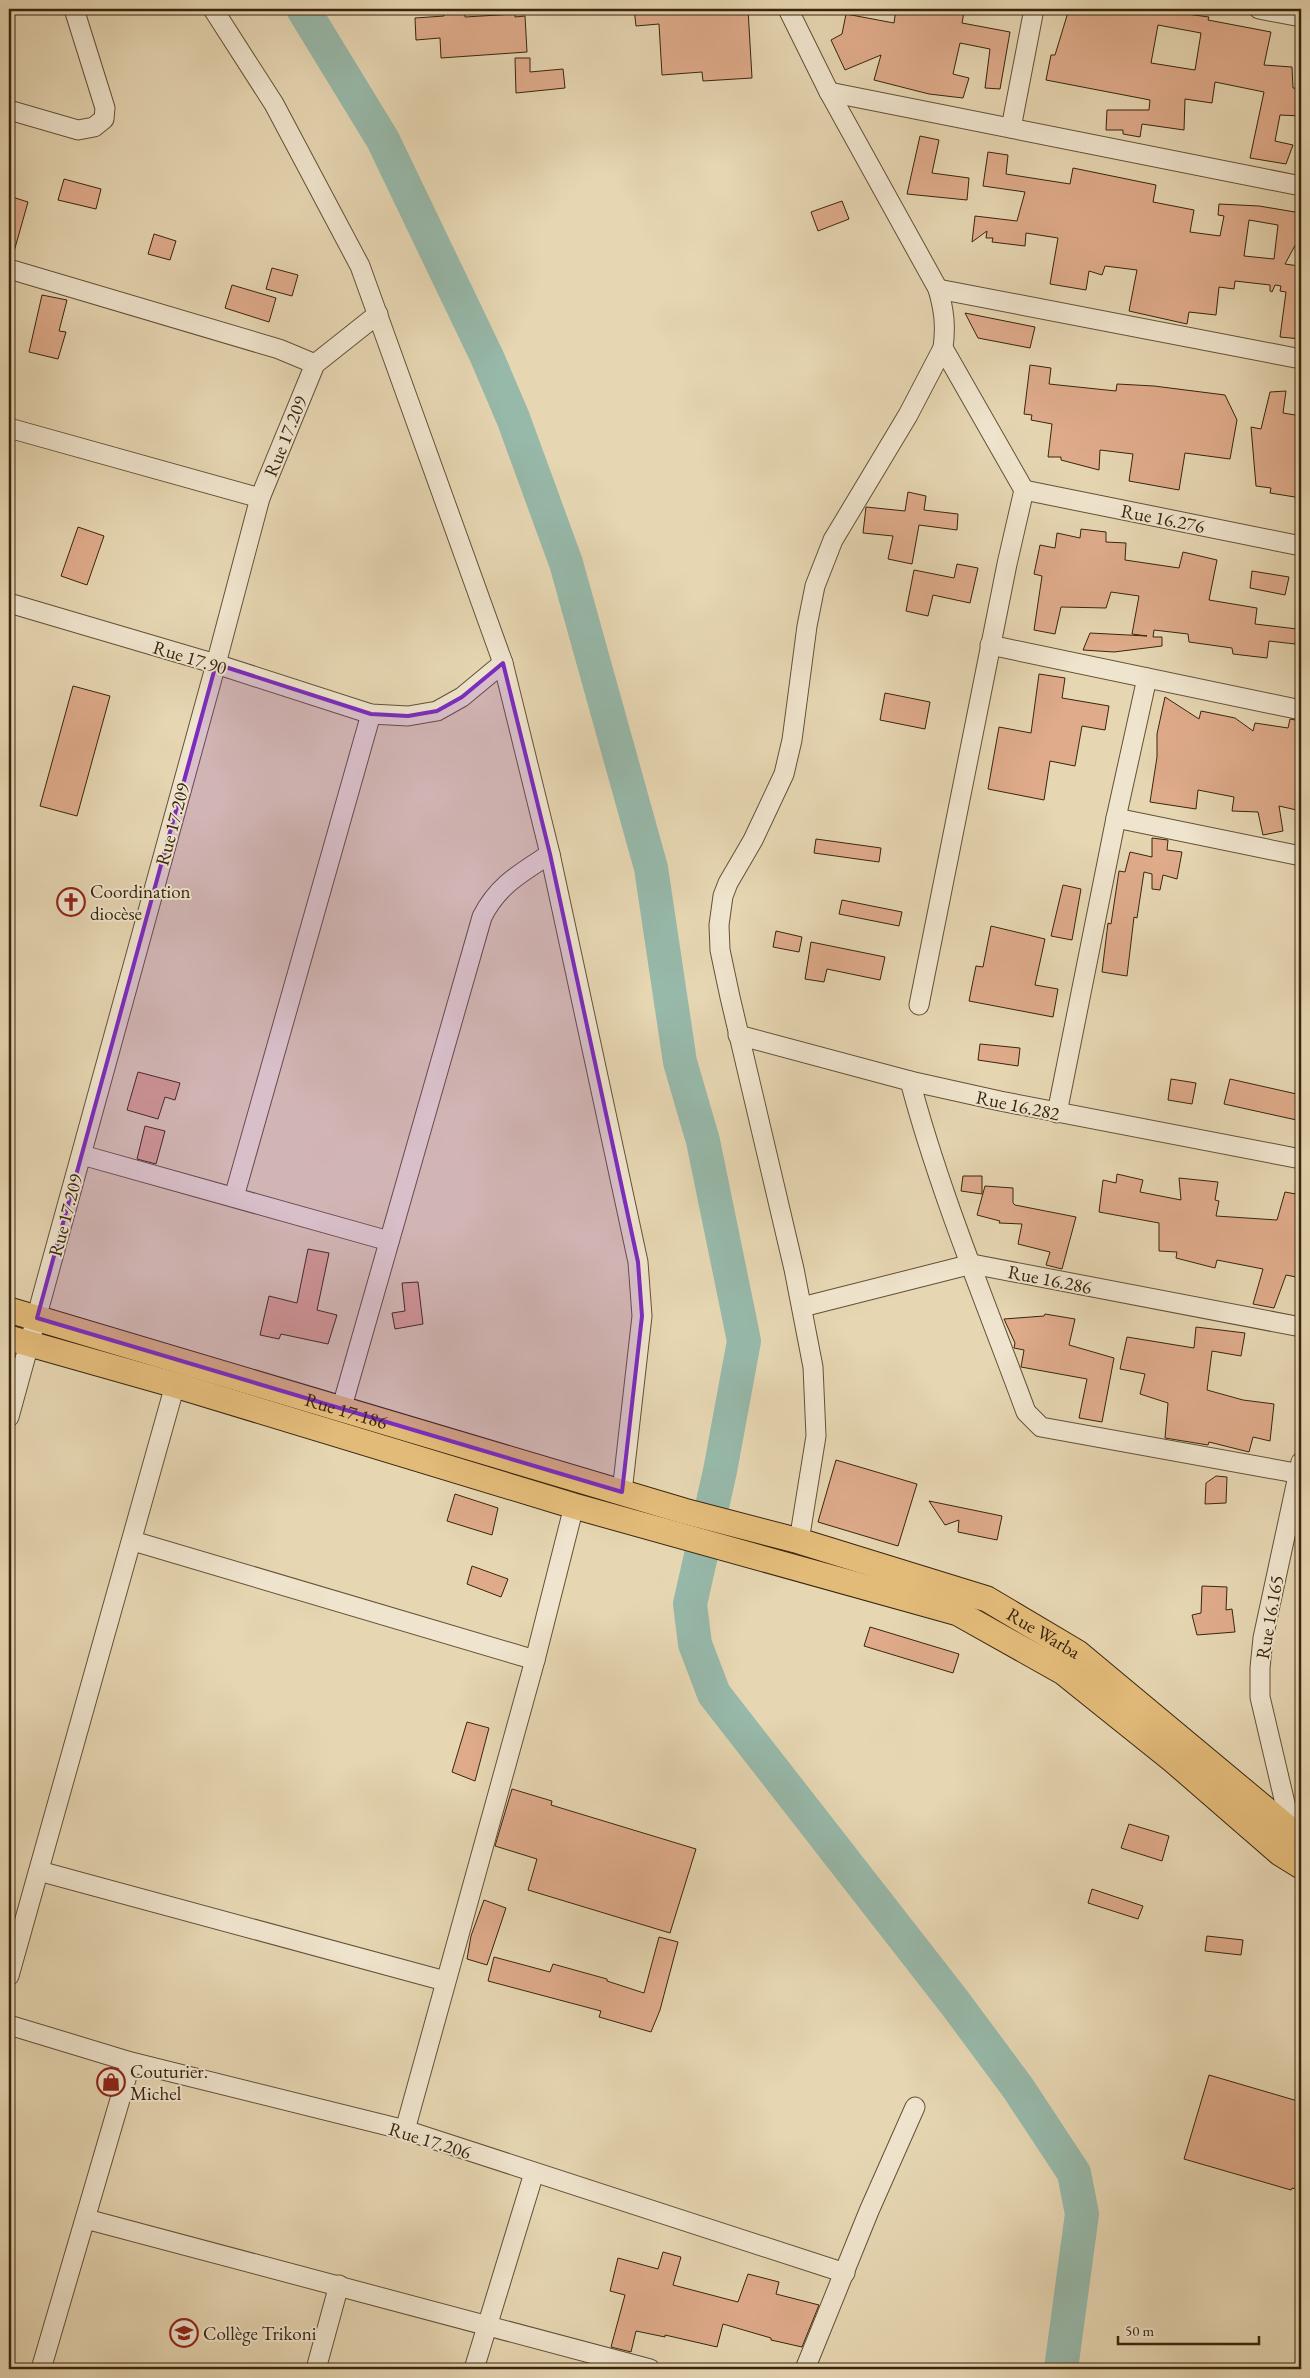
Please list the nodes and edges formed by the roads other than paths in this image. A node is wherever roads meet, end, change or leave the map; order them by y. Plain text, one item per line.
1 (74, 9) edge
2 (213, 9) edge
3 (788, 9) edge
4 (1034, 9) edge
5 (1259, 9) edge
6 (1301, 17) edge
7 (829, 92) junction
8 (9, 110) edge
9 (1011, 128) junction
10 (1301, 186) edge
11 (9, 269) edge
12 (938, 289) junction
13 (378, 314) junction
14 (943, 348) junction
15 (1301, 358) edge
16 (315, 364) junction
17 (9, 428) edge
18 (1024, 490) junction
19 (260, 498) junction
20 (1301, 546) edge
21 (9, 603) edge
22 (990, 645) junction
23 (503, 663) junction
24 (216, 664) junction
25 (1146, 678) junction
26 (1301, 710) edge
27 (371, 714) junction
28 (1116, 818) junction
29 (550, 854) junction
30 (1301, 856) edge
31 (919, 1005) dead end
32 (738, 1035) junction
33 (910, 1082) junction
34 (1057, 1113) junction
35 (82, 1155) junction
36 (1301, 1159) edge
37 (234, 1197) junction
38 (389, 1242) junction
39 (972, 1264) junction
40 (802, 1307) junction
41 (9, 1310) edge
42 (37, 1318) junction
43 (1301, 1327) edge
44 (19, 1341) edge
45 (176, 1385) junction
46 (341, 1410) junction
47 (9, 1417) edge
48 (1301, 1469) edge
49 (622, 1492) junction
50 (574, 1506) junction
51 (733, 1523) joint
52 (133, 1541) junction
53 (799, 1541) junction
54 (535, 1660) junction
55 (1296, 1836) edge
56 (1301, 1866) edge
57 (39, 1871) junction
58 (9, 1976) edge
59 (444, 1981) junction
60 (9, 2026) edge
61 (130, 2062) junction
62 (915, 2107) dead end
63 (405, 2130) junction
64 (534, 2173) junction
65 (86, 2219) junction
66 (845, 2273) junction
67 (339, 2285) junction
68 (487, 2325) junction
69 (643, 2368) edge
70 (41, 2369) edge
71 (316, 2369) edge
72 (474, 2369) edge
73 (805, 2369) edge

1 - 8 street
2 - 13 street
3 - 7 street
4 - 9 street
5 - 6 street
7 - 9 street
7 - 12 street
9 - 10 street
11 - 16 street
12 - 14 street
12 - 15 street
13 - 16 street
13 - 23 street
14 - 18 street
14 - 32 street
16 - 19 street, Rue 17.209
17 - 19 street
18 - 20 street, Rue 16.276
18 - 22 street
19 - 24 street, Rue 17.209
21 - 24 street, Rue 17.90
22 - 25 street
22 - 31 street
23 - 27 street, Rue 17.90
23 - 29 street
24 - 27 street, Rue 17.90
24 - 35 street, Rue 17.209
25 - 26 street
25 - 28 street
27 - 37 street
28 - 30 street
28 - 34 street
29 - 38 street
29 - 49 street
32 - 33 street, Rue 16.282
32 - 40 street
33 - 34 street, Rue 16.282
33 - 39 street
34 - 36 street, Rue 16.282
35 - 37 street
35 - 42 street, Rue 17.209
37 - 38 street
38 - 46 street
39 - 40 street, Rue 16.286
39 - 43 street, Rue 16.286
39 - 48 street
40 - 53 street
41 - 42 main road, Rue 17.186
42 - 44 street, Rue 17.209
42 - 46 main road, Rue 17.186
44 - 45 main road
44 - 47 street
45 - 50 main road
45 - 52 street
46 - 49 main road, Rue 17.186
48 - 55 street, Rue 16.165
49 - 51 main road, Rue 17.186
50 - 54 street
50 - 56 main road
51 - 53 main road, Rue Warba
52 - 54 street
52 - 57 street
53 - 55 main road, Rue Warba
54 - 59 street
57 - 58 street
57 - 59 street
59 - 63 street
60 - 61 street, Rue 17.206
61 - 63 street, Rue 17.206
61 - 65 street
62 - 66 street
63 - 64 street, Rue 17.206
64 - 66 street, Rue 17.206
64 - 68 street
65 - 67 street
65 - 70 street
66 - 73 street
67 - 68 street
67 - 71 street
68 - 69 street
68 - 72 street

